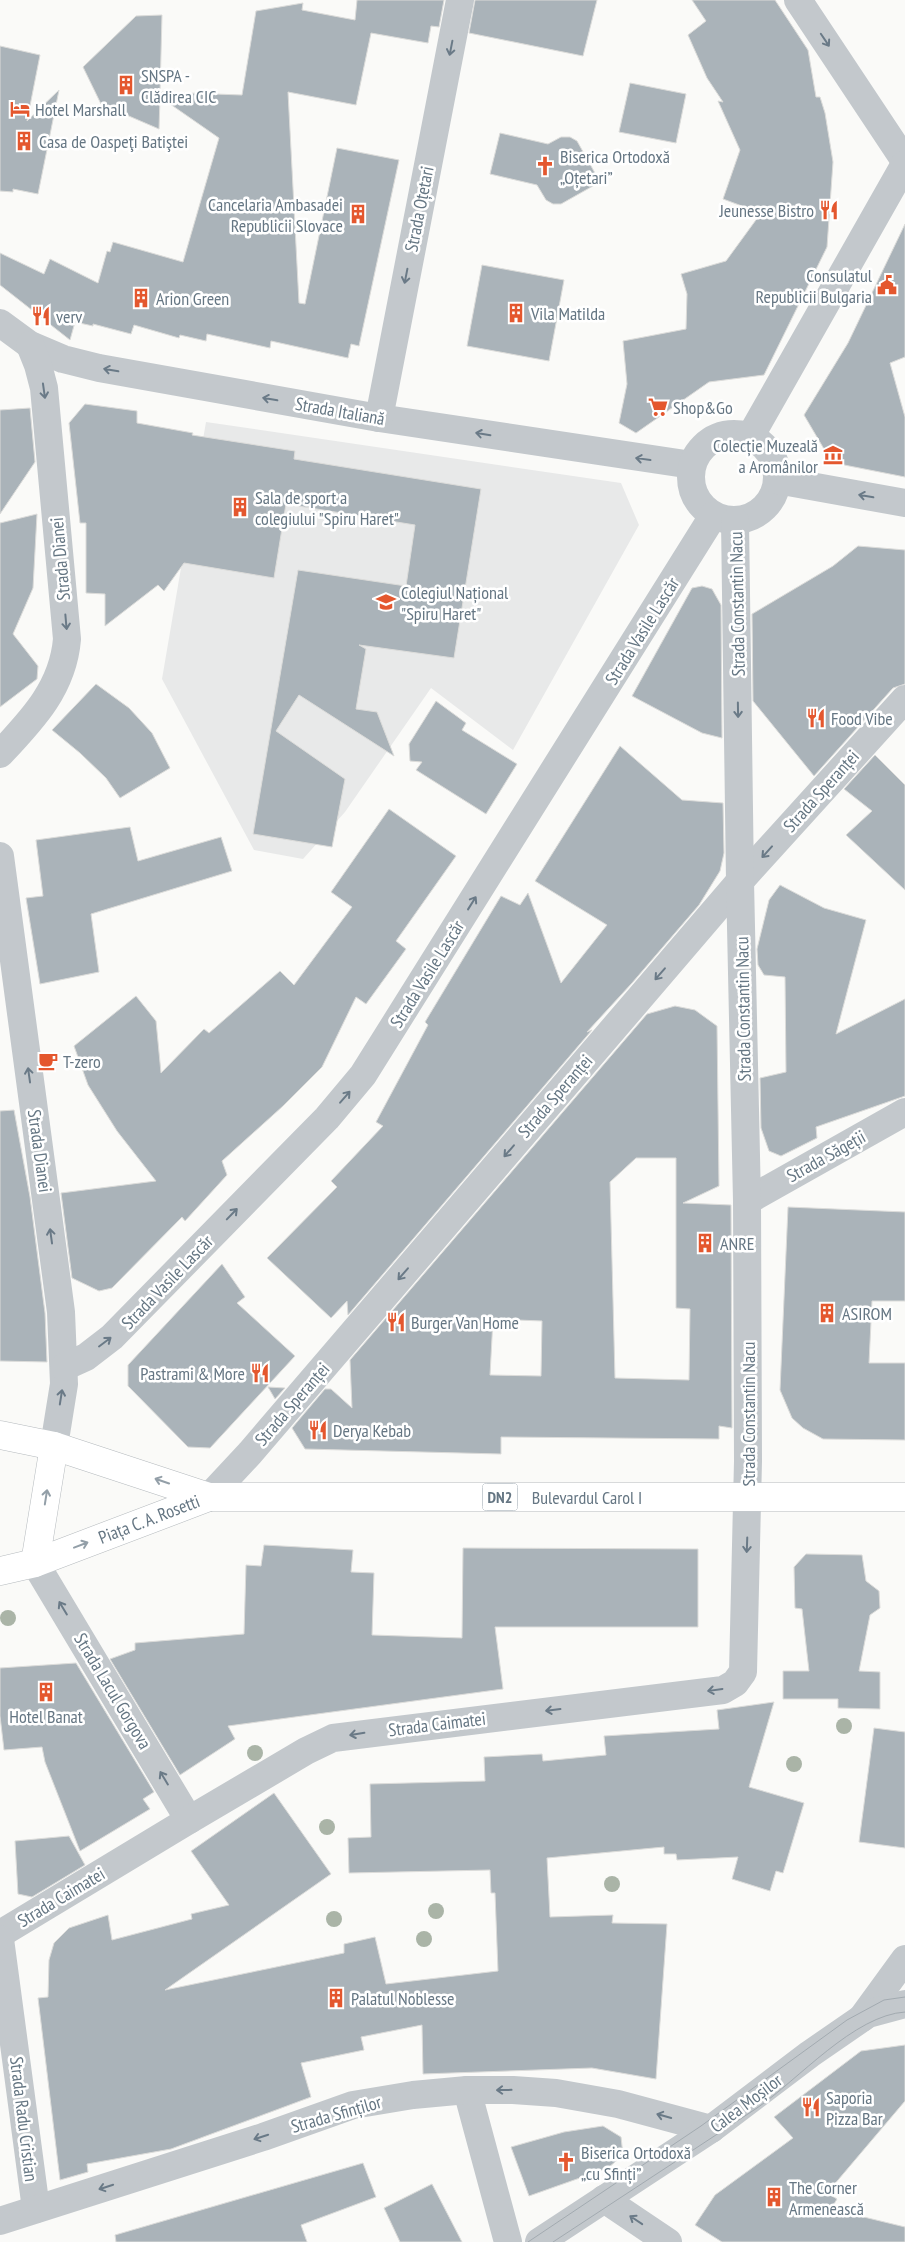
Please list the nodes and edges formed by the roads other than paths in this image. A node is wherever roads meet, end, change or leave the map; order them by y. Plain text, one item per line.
1 (460, 0) edge
2 (798, 0) edge
3 (905, 162) edge
4 (0, 323) edge
5 (30, 345) junction
6 (379, 418) junction
7 (750, 437) junction
8 (692, 465) junction
9 (777, 480) junction
10 (905, 503) edge
11 (724, 519) junction
12 (905, 699) edge
13 (0, 754) edge
14 (0, 856) edge
15 (740, 881) junction
16 (905, 1112) edge
17 (748, 1201) junction
18 (64, 1367) junction
19 (0, 1435) edge
20 (54, 1446) junction
21 (748, 1496) junction
22 (208, 1497) junction
23 (905, 1497) edge
24 (35, 1563) junction
25 (0, 1571) edge
26 (189, 1820) junction
27 (0, 1934) edge
28 (0, 1939) edge
29 (905, 1959) edge
30 (905, 2004) edge
31 (862, 2018) junction
32 (7, 2043) edge
33 (467, 2090) junction
34 (711, 2129) junction
35 (604, 2199) junction
36 (36, 2209) junction
37 (0, 2221) edge
38 (508, 2242) edge
39 (539, 2242) edge
40 (668, 2242) edge

1 -> 6 street, Strada Oțetari
2 -> 3 street
3 - 7 street
4 - 5 street, Strada Italiană
6 -> 5 street, Strada Italiană
5 -> 13 street, Strada Dianei
8 -> 6 street, Strada Italiană
7 - 8 street
7 - 9 street
8 - 11 street
10 -> 9 street
9 - 11 street
11 -> 15 street, Strada Constantin Nacu
18 -> 11 street, Strada Vasile Lascăr
12 -> 15 street, Strada Speranței
18 -> 14 street, Strada Dianei
15 - 17 street, Strada Constantin Nacu
15 -> 22 street, Strada Speranței
16 - 17 street, Strada Săgeții
17 - 21 street, Strada Constantin Nacu
20 -> 18 street, Strada Dianei
19 - 20 main road, Piața C. A. Rosetti / DN2
22 -> 20 main road, Piața C. A. Rosetti / DN2
24 -> 20 main road
21 - 22 main road, Bulevardul Carol I / DN2
21 - 23 main road, Bulevardul Carol I / DN2
21 -> 26 street, Strada Caimatei
24 -> 22 main road, Piața C. A. Rosetti / DN2
24 - 25 main road, Piața C. A. Rosetti / DN2
26 -> 24 street, Strada Lacul Gorgova
26 - 27 street, Strada Caimatei
28 - 32 street, Strada Radu Cristian
29 - 31 street
30 - 31 street, Calea Moșilor
31 - 34 street, Calea Moșilor
32 - 36 street, Strada Radu Cristian
34 -> 33 street, Strada Sfinților
33 -> 36 street, Strada Sfinților
33 - 38 street
34 - 35 street, Calea Moșilor
35 - 39 street, Calea Moșilor
40 -> 35 street
36 - 37 street, Strada Sfinților

